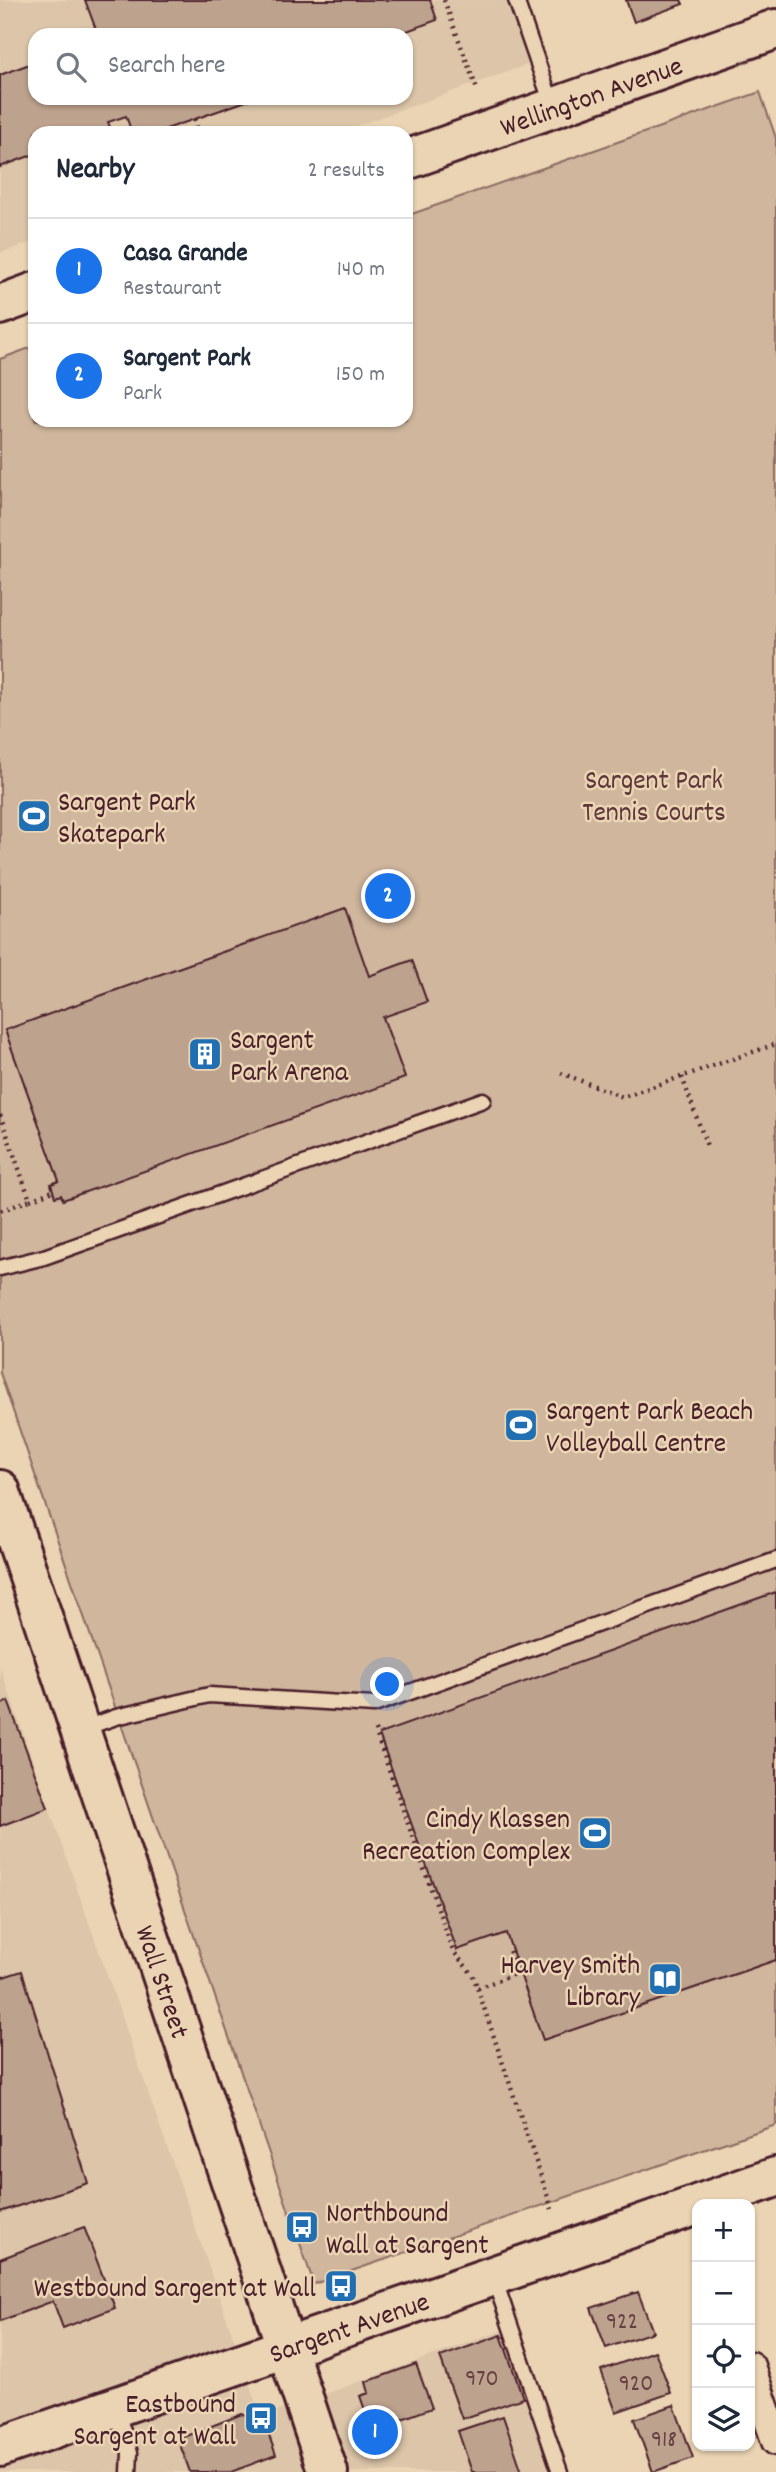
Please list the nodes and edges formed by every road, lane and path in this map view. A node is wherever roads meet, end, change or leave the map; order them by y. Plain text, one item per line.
1 (444, 0) edge
2 (516, 0) edge
3 (776, 29) edge
4 (478, 92) dead end
5 (553, 107) junction
6 (194, 120) dead end
7 (196, 126) edge
8 (413, 157) edge
9 (28, 295) edge
10 (0, 305) edge
11 (776, 1044) edge
12 (561, 1073) dead end
13 (682, 1077) junction
14 (483, 1100) dead end
15 (0, 1115) edge
16 (707, 1146) dead end
17 (53, 1191) dead end
18 (30, 1200) junction
19 (0, 1211) edge
20 (0, 1268) edge
21 (0, 1490) edge
22 (776, 1560) edge
23 (366, 1705) junction
24 (81, 1729) junction
25 (508, 1947) dead end
26 (478, 1988) junction
27 (776, 2177) edge
28 (720, 2199) edge
29 (552, 2209) dead end
30 (692, 2210) edge
31 (493, 2276) junction
32 (285, 2348) junction
33 (755, 2380) edge
34 (116, 2407) junction
35 (776, 2441) edge
36 (0, 2447) edge
37 (129, 2472) edge
38 (328, 2472) edge
39 (560, 2472) edge

1 - 4 path
2 - 5 lane
3 - 5 main road, Wellington Avenue
5 - 8 main road, Wellington Avenue
6 - 7 path
9 - 10 main road
11 - 13 path
12 - 13 path
13 - 16 path
14 - 20 lane
15 - 18 path
17 - 18 path
18 - 19 path
21 - 24 main road, Wall Street
22 - 23 lane
23 - 24 lane
23 - 26 path
24 - 32 main road, Wall Street
25 - 26 path
26 - 29 path
27 - 28 main road, Sargent Avenue
30 - 31 main road, Sargent Avenue
31 - 32 main road, Sargent Avenue
31 - 39 lane
32 - 34 main road, Sargent Avenue
32 - 38 main road, Wall Street
33 - 35 street
34 - 36 main road, Sargent Avenue
34 - 37 lane

